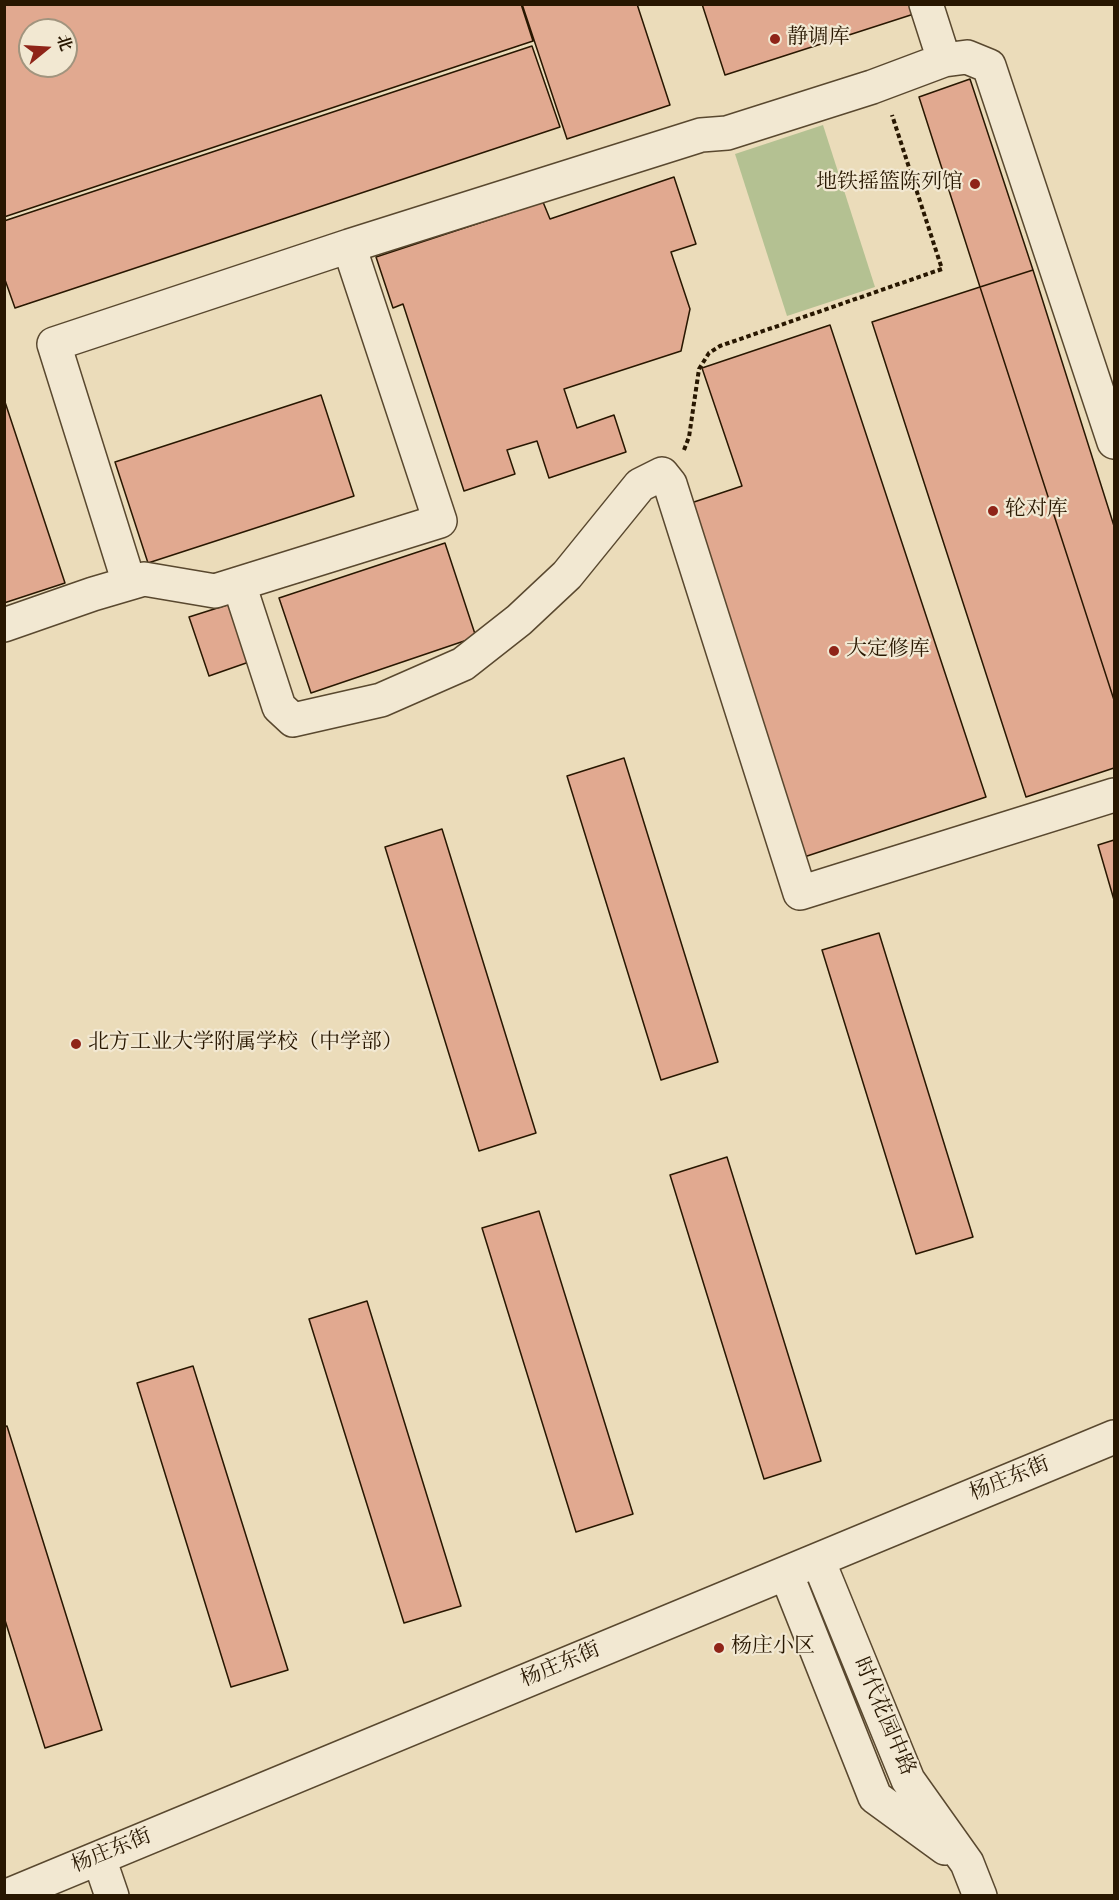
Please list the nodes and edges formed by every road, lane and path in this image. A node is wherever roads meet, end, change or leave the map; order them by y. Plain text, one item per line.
1 (926, 4) edge
2 (944, 60) junction
3 (882, 83) junction
4 (349, 246) junction
5 (1114, 442) edge
6 (670, 484) junction
7 (129, 583) junction
8 (239, 584) junction
9 (4, 625) edge
10 (1114, 795) edge
11 (1114, 1437) edge
12 (818, 1560) junction
13 (786, 1573) junction
14 (99, 1858) junction
15 (967, 1863) junction
16 (68, 1884) edge
17 (7, 1896) edge
18 (112, 1896) edge
19 (980, 1896) edge

1 - 2 street
2 - 3 street
2 - 5 street
3 - 4 street
3 - 6 path
4 - 7 street
4 - 8 street
6 - 8 street
6 - 10 street
7 - 8 street
7 - 9 street
11 - 12 street, 杨庄东街
12 - 13 street, 杨庄东街
12 - 15 street, 时代花园中路
13 - 14 street, 杨庄东街
13 - 15 street, 时代花园中路
14 - 16 street, 杨庄东街
14 - 18 street
15 - 19 street, 时代花园中路
16 - 17 street, 杨庄东街

